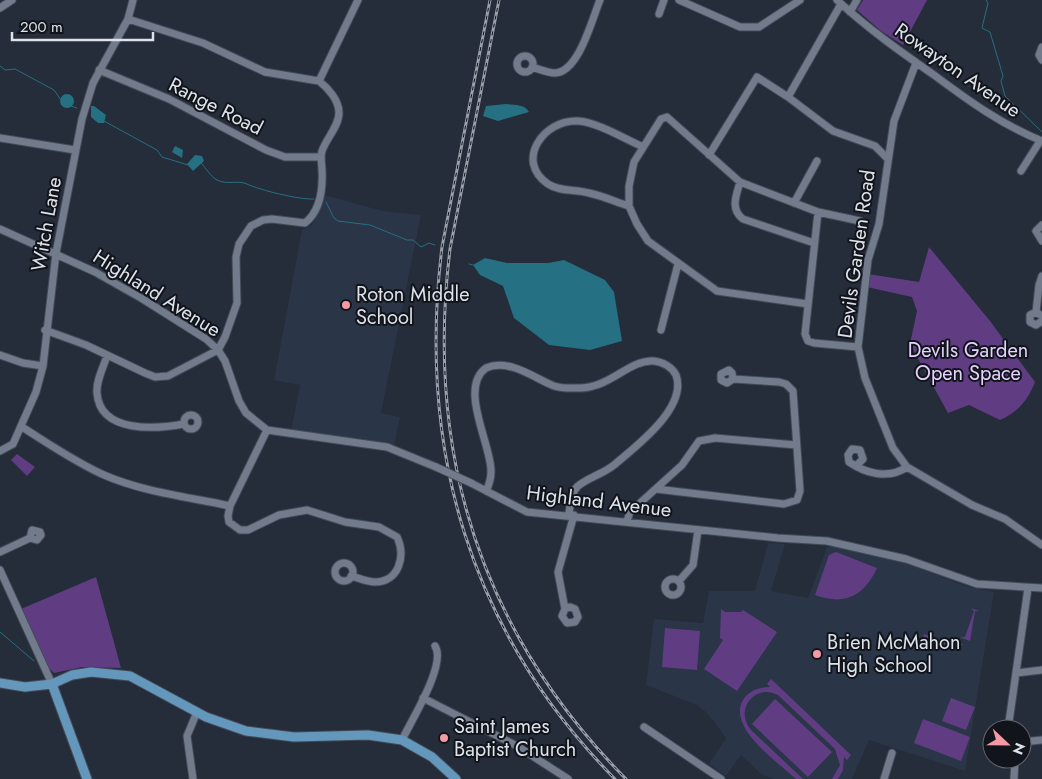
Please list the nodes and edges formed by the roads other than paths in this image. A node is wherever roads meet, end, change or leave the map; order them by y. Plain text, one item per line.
1 (12, 0) edge
2 (133, 0) edge
3 (358, 0) edge
4 (600, 0) edge
5 (664, 0) edge
6 (679, 0) edge
7 (800, 0) edge
8 (856, 0) edge
9 (839, 2) edge
10 (0, 8) edge
11 (850, 12) junction
12 (659, 14) dead end
13 (128, 20) junction
14 (1042, 47) edge
15 (1042, 60) edge
16 (916, 63) junction
17 (532, 67) dead end
18 (100, 70) junction
19 (319, 81) junction
20 (788, 96) junction
21 (1, 138) edge
22 (1041, 141) edge
23 (642, 147) junction
24 (76, 150) junction
25 (709, 155) junction
26 (321, 157) junction
27 (887, 158) junction
28 (817, 161) dead end
29 (1021, 171) dead end
30 (740, 182) junction
31 (794, 203) junction
32 (629, 206) junction
33 (818, 212) junction
34 (860, 221) dead end
35 (1042, 225) edge
36 (0, 228) edge
37 (1042, 240) edge
38 (814, 243) junction
39 (56, 253) junction
40 (678, 264) junction
41 (1042, 276) edge
42 (808, 304) junction
43 (1039, 314) edge
44 (1042, 321) edge
45 (45, 330) junction
46 (661, 330) dead end
47 (858, 347) junction
48 (218, 350) junction
49 (0, 355) edge
50 (107, 356) junction
51 (42, 366) junction
52 (733, 379) dead end
53 (184, 424) dead end
54 (22, 426) junction
55 (267, 430) junction
56 (796, 445) junction
57 (0, 451) edge
58 (858, 464) dead end
59 (907, 467) junction
60 (656, 489) junction
61 (486, 491) junction
62 (230, 506) junction
63 (571, 515) junction
64 (627, 521) junction
65 (698, 530) junction
66 (30, 538) dead end
67 (1042, 545) edge
68 (0, 552) edge
69 (0, 570) edge
70 (351, 576) dead end
71 (679, 581) dead end
72 (1028, 588) junction
73 (1042, 588) edge
74 (565, 609) dead end
75 (435, 646) dead end
76 (1042, 670) edge
77 (1016, 673) junction
78 (0, 684) edge
79 (52, 684) junction
80 (423, 698) junction
81 (197, 712) junction
82 (1009, 719) edge
83 (644, 727) dead end
84 (402, 740) junction
85 (892, 753) dead end
86 (87, 779) edge
87 (193, 779) edge
88 (456, 779) edge
89 (568, 779) edge
90 (721, 779) edge
91 (884, 779) edge

1 - 10 street
2 - 13 street, Witch Lane
3 - 19 street
4 - 17 street
5 - 12 street
6 - 7 street
8 - 11 street
9 - 11 street, Rowayton Avenue
9 - 20 street
11 - 16 street, Rowayton Avenue
13 - 18 street, Witch Lane
13 - 19 street
14 - 15 street
16 - 22 street, Rowayton Avenue
16 - 27 street, Devils Garden Road
18 - 24 street, Witch Lane
18 - 26 street, Range Road
19 - 26 street
20 - 25 street
20 - 27 street
21 - 24 street
22 - 29 street
23 - 25 street
23 - 32 street
23 - 32 street
24 - 39 street, Witch Lane
25 - 30 street
26 - 48 street
27 - 47 street, Devils Garden Road
28 - 31 street
30 - 31 street
30 - 38 street
31 - 33 street
32 - 40 street
33 - 34 street
33 - 38 street
35 - 37 street
36 - 39 street, Highland Avenue
38 - 42 street
39 - 45 street, Witch Lane
39 - 48 street, Highland Avenue
40 - 42 street
40 - 46 street
41 - 43 street
42 - 47 street
43 - 44 street
45 - 50 street
45 - 51 street, Witch Lane
47 - 59 street, Devils Garden Road
48 - 50 street
48 - 55 street, Highland Avenue
49 - 51 street
50 - 53 street
51 - 54 street, Witch Lane
52 - 56 street
54 - 57 street, Witch Lane
54 - 62 street
55 - 61 street, Highland Avenue, bridge
55 - 62 street
56 - 60 street
56 - 60 street
58 - 59 street
59 - 67 street, Devils Garden Road
60 - 64 street
61 - 63 street, Highland Avenue
61 - 63 street
62 - 70 street
63 - 64 street, Highland Avenue
63 - 74 street
64 - 65 street, Highland Avenue
65 - 71 street
65 - 72 street, Highland Avenue
66 - 68 street
69 - 79 street
72 - 73 street, Highland Avenue
72 - 77 street
75 - 80 street
76 - 77 street
77 - 82 street
78 - 79 main road
79 - 81 main road
79 - 86 main road
80 - 84 street
80 - 89 street
81 - 84 main road
81 - 87 street
83 - 90 street
84 - 88 main road
85 - 91 street

